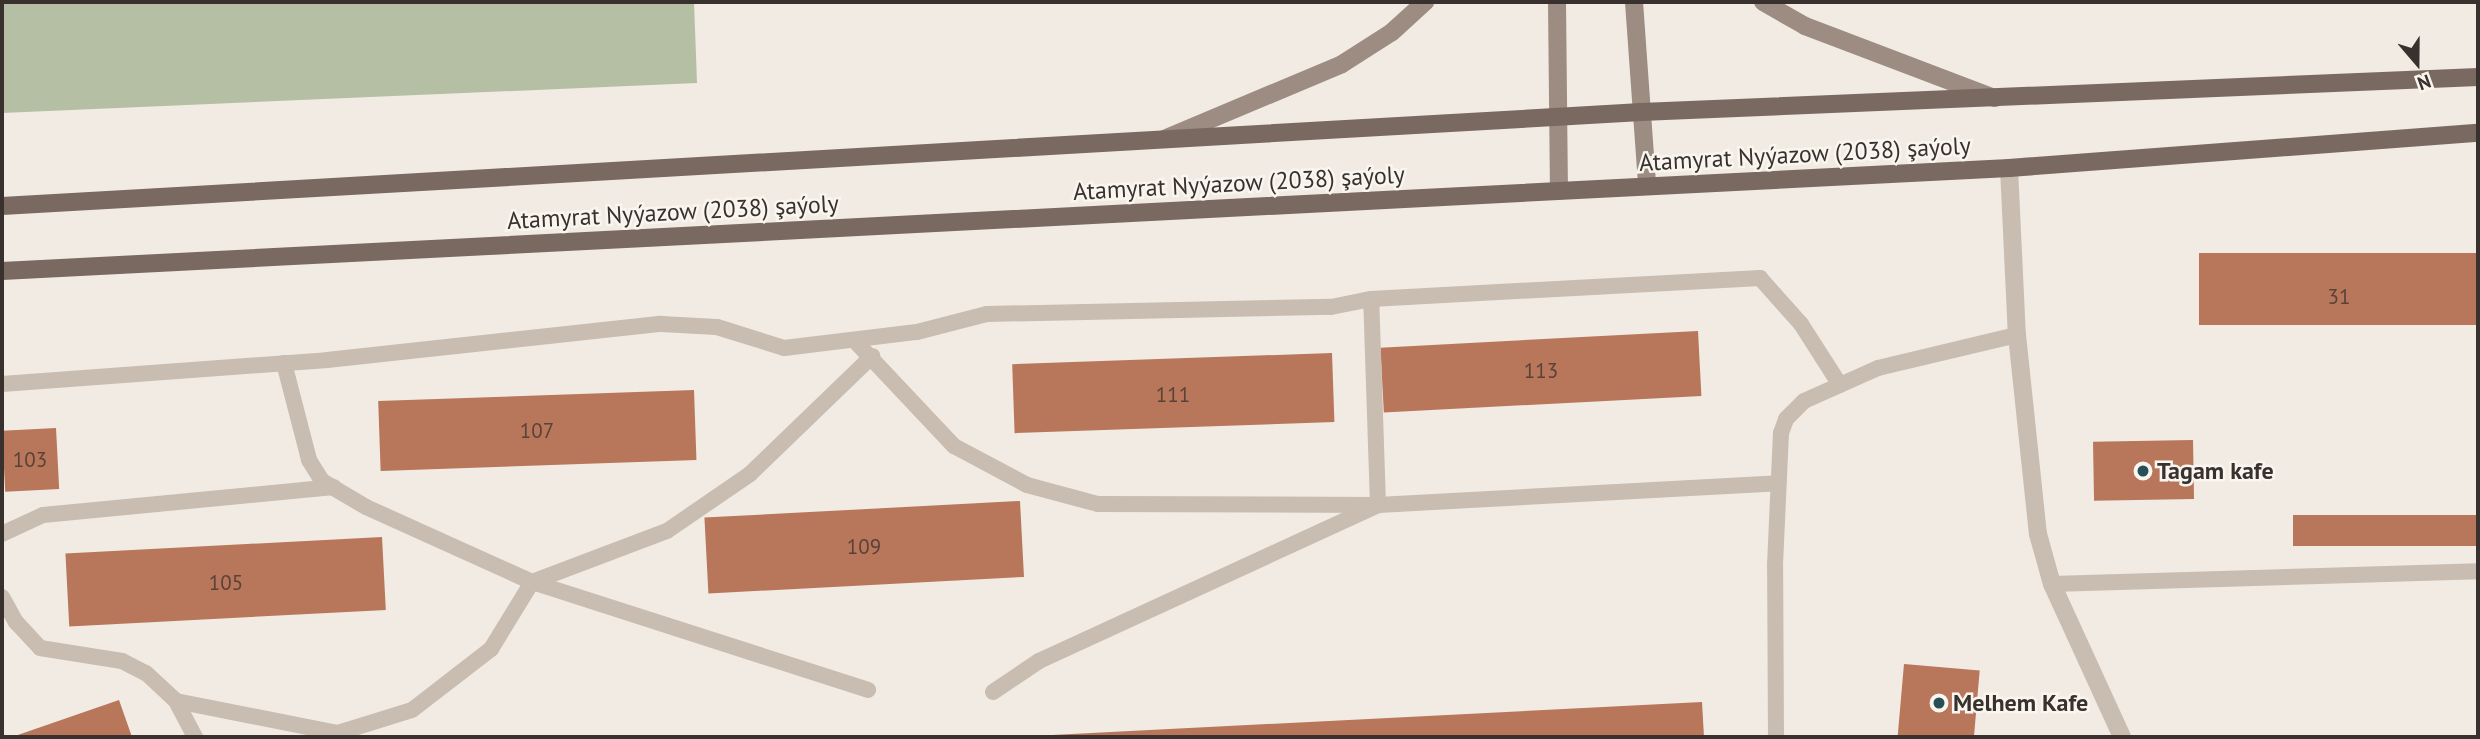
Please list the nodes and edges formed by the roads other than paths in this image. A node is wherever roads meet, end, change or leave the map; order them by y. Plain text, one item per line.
1 (1425, 2) edge
2 (1557, 2) edge
3 (1634, 2) edge
4 (1763, 2) edge
5 (2478, 77) edge
6 (2001, 100) junction
7 (1641, 113) junction
8 (1557, 121) junction
9 (2478, 133) edge
10 (1163, 139) junction
11 (2009, 168) junction
12 (1647, 186) junction
13 (1559, 191) junction
14 (2, 206) edge
15 (2, 271) edge
16 (1371, 299) junction
17 (2017, 335) junction
18 (854, 340) junction
19 (872, 356) junction
20 (284, 363) junction
21 (2, 384) edge
22 (1840, 385) junction
23 (1778, 482) junction
24 (334, 487) junction
25 (1378, 505) junction
26 (2, 534) edge
27 (2478, 571) edge
28 (532, 582) junction
29 (2052, 584) junction
30 (2, 597) edge
31 (868, 690) dead end
32 (993, 692) dead end
33 (176, 701) junction
34 (195, 737) edge
35 (1776, 737) edge
36 (2122, 737) edge

1 - 10 main road
2 - 8 main road
3 - 7 main road
4 - 6 main road
5 - 6 main road, Atamyrat Nyýazow (2038) şaýoly
6 - 7 main road, Atamyrat Nyýazow (2038) şaýoly
7 - 8 main road, Atamyrat Nyýazow (2038) şaýoly
7 - 12 main road
8 - 10 main road, Atamyrat Nyýazow (2038) şaýoly
8 - 13 main road
9 - 11 main road, Atamyrat Nyýazow (2038) şaýoly
10 - 14 main road, Atamyrat Nyýazow (2038) şaýoly
11 - 12 main road, Atamyrat Nyýazow (2038) şaýoly
11 - 17 street
12 - 13 main road, Atamyrat Nyýazow (2038) şaýoly
13 - 15 main road, Atamyrat Nyýazow (2038) şaýoly
16 - 18 lane
16 - 22 lane
16 - 25 lane
17 - 22 lane
17 - 29 street
18 - 19 lane
18 - 20 lane
19 - 25 lane
19 - 28 lane
20 - 21 lane
20 - 24 lane
22 - 23 lane
23 - 25 lane
23 - 35 lane
24 - 26 lane
24 - 28 lane
25 - 32 lane
27 - 29 lane
28 - 31 lane
28 - 33 lane
29 - 36 street
30 - 33 lane
33 - 34 lane

